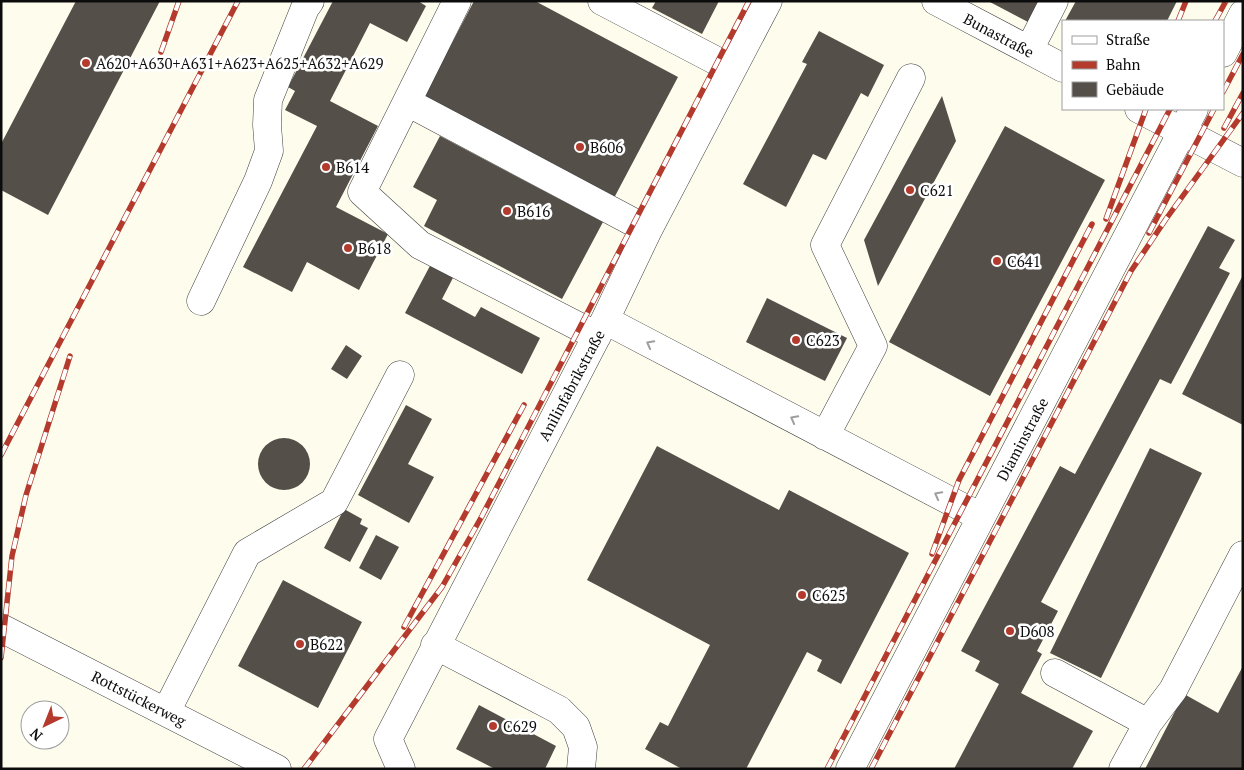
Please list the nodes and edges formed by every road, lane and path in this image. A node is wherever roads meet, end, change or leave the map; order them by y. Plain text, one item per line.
1 (310, 1) edge
2 (457, 1) edge
3 (602, 1) edge
4 (768, 1) edge
5 (1054, 1) edge
6 (938, 2) edge
7 (1243, 14) edge
8 (1029, 50) junction
9 (1224, 51) edge
10 (1062, 67) edge
11 (732, 69) junction
12 (910, 78) dead end
13 (407, 102) junction
14 (1143, 110) edge
15 (1188, 120) edge
16 (1243, 163) edge
17 (648, 230) junction
18 (201, 301) dead end
19 (601, 328) junction
20 (400, 374) dead end
21 (825, 436) junction
22 (981, 518) junction
23 (1243, 555) edge
24 (1, 628) edge
25 (435, 645) junction
26 (1055, 673) dead end
27 (166, 712) junction
28 (1148, 722) junction
29 (277, 769) edge
30 (401, 769) edge
31 (581, 769) edge
32 (850, 769) edge
33 (1123, 769) edge

1 - 18 street
2 - 13 street
3 - 11 street
4 - 11 street, Anilinfabrikstraße
5 - 8 street
6 - 8 street, Bunastraße
7 - 9 street
8 - 10 street, Bunastraße
11 - 17 street, Anilinfabrikstraße
12 - 21 street
13 - 17 street
13 - 19 street
14 - 15 street
15 - 16 street
15 - 22 street, Diaminstraße
17 - 19 street, Anilinfabrikstraße
21 -> 19 street
19 - 25 street, Anilinfabrikstraße
20 - 27 street
22 -> 21 street
22 - 32 street, Diaminstraße
23 - 28 street
24 - 27 street, Rottstückerweg
25 - 30 street, Anilinfabrikstraße
25 - 31 street
26 - 28 street
27 - 29 street, Rottstückerweg
28 - 33 street

